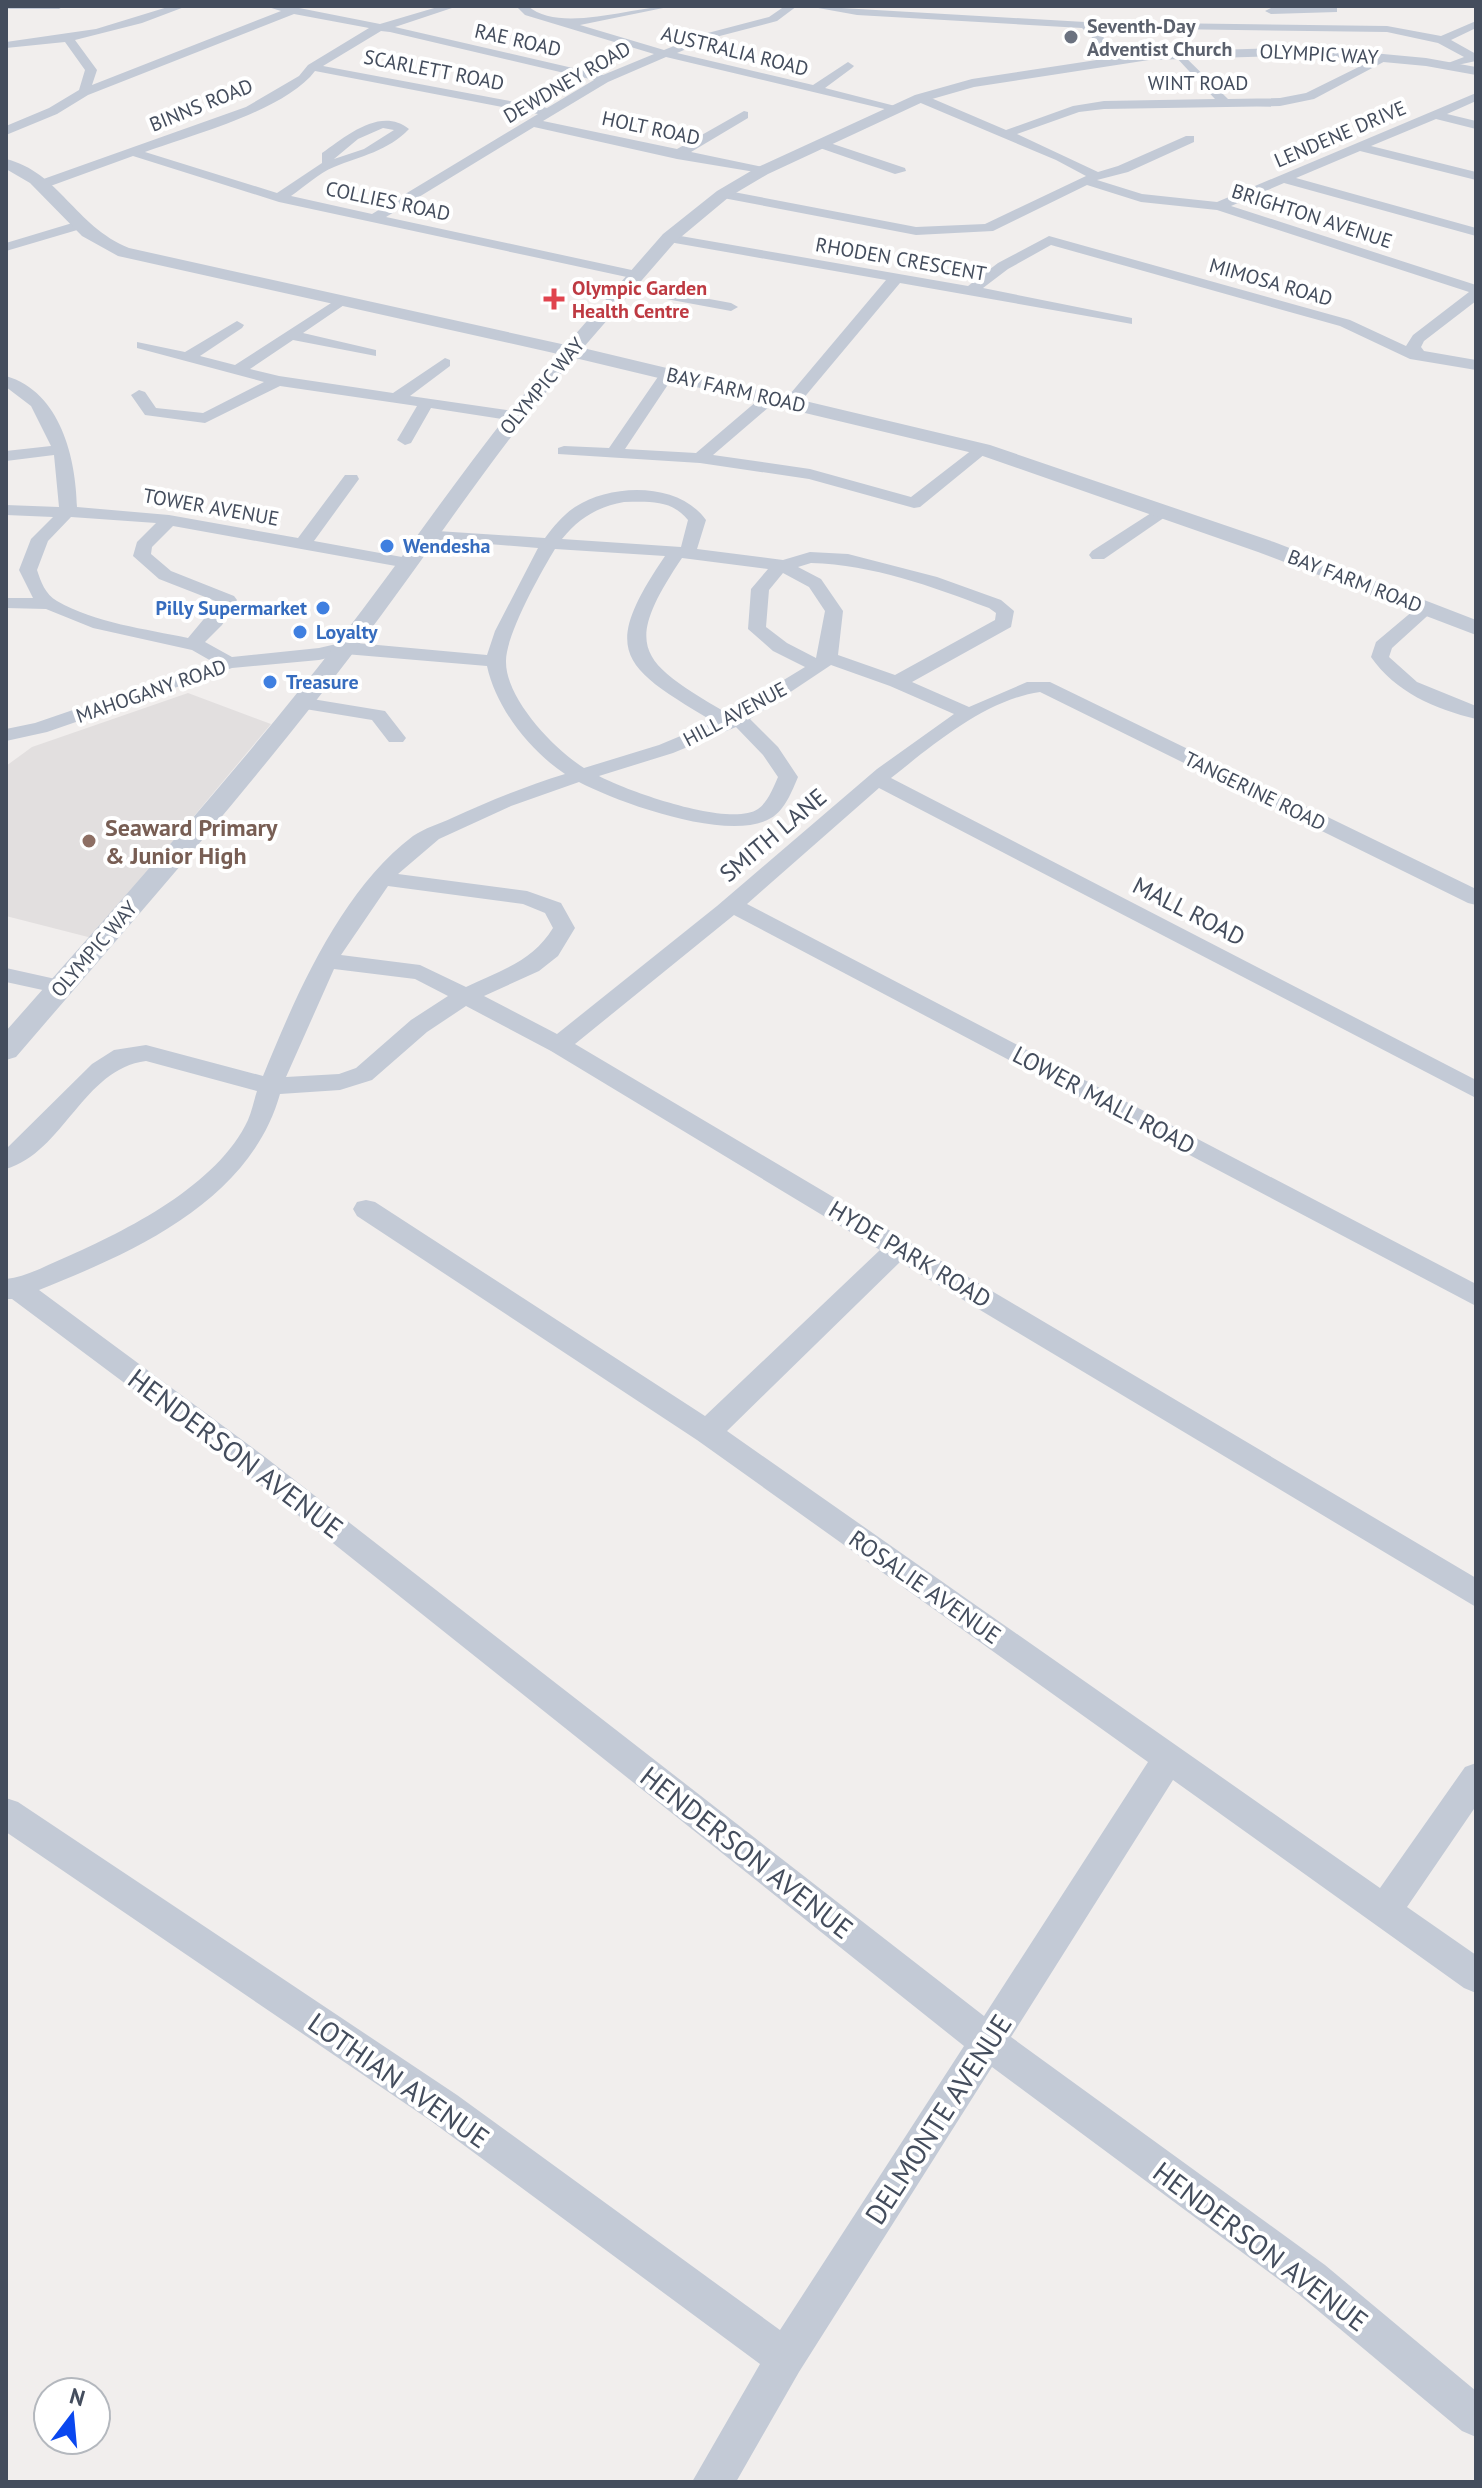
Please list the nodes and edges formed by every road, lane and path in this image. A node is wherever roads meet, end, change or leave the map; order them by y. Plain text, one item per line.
1 (6, 6) edge
2 (59, 6) edge
3 (182, 6) edge
4 (270, 6) edge
5 (453, 6) edge
6 (521, 6) edge
7 (668, 6) edge
8 (792, 6) edge
9 (812, 6) edge
10 (299, 8) edge
11 (860, 9) edge
12 (1333, 10) dead end
13 (1259, 17) junction
14 (565, 24) junction
15 (1476, 24) edge
16 (1085, 25) junction
17 (378, 28) junction
18 (69, 39) junction
19 (1442, 40) junction
20 (6, 45) edge
21 (662, 53) junction
22 (1179, 54) junction
23 (1385, 58) junction
24 (1117, 59) junction
25 (1475, 62) edge
26 (848, 66) dead end
27 (312, 67) junction
28 (139, 68) junction
29 (91, 70) junction
30 (604, 79) junction
31 (815, 89) junction
32 (84, 92) junction
33 (1476, 97) edge
34 (920, 98) junction
35 (1225, 103) junction
36 (897, 108) junction
37 (549, 112) junction
38 (744, 115) dead end
39 (1436, 115) junction
40 (533, 123) junction
41 (1476, 125) edge
42 (6, 131) edge
43 (1006, 134) junction
44 (1190, 139) dead end
45 (821, 144) junction
46 (1363, 148) junction
47 (136, 153) junction
48 (677, 155) junction
49 (6, 164) edge
50 (329, 164) junction
51 (762, 171) junction
52 (900, 171) dead end
53 (1476, 176) edge
54 (1091, 178) junction
55 (1284, 179) junction
56 (40, 185) junction
57 (723, 194) junction
58 (279, 198) junction
59 (1219, 206) junction
60 (373, 219) junction
61 (79, 225) junction
62 (1476, 232) edge
63 (669, 238) junction
64 (6, 247) edge
65 (896, 278) junction
66 (632, 282) junction
67 (970, 291) junction
68 (1476, 292) edge
69 (342, 300) junction
70 (731, 307) dead end
71 (1127, 321) dead end
72 (237, 325) dead end
73 (291, 335) junction
74 (142, 345) dead end
75 (570, 351) junction
76 (371, 353) dead end
77 (1415, 356) junction
78 (187, 357) junction
79 (445, 363) dead end
80 (1476, 365) edge
81 (238, 370) junction
82 (667, 374) junction
83 (6, 381) edge
84 (278, 381) junction
85 (139, 395) dead end
86 (398, 397) junction
87 (770, 398) junction
88 (427, 402) junction
89 (791, 403) junction
90 (514, 416) junction
91 (405, 440) dead end
92 (63, 449) junction
93 (983, 449) junction
94 (564, 451) dead end
95 (615, 452) junction
96 (6, 456) edge
97 (700, 458) junction
98 (351, 479) dead end
99 (6, 510) edge
100 (68, 511) junction
101 (1162, 511) junction
102 (169, 520) junction
103 (428, 534) junction
104 (548, 542) junction
105 (301, 546) junction
106 (682, 552) junction
107 (1098, 555) dead end
108 (407, 563) junction
109 (782, 565) junction
110 (6, 603) edge
111 (49, 604) junction
112 (1426, 609) junction
113 (1476, 628) edge
114 (193, 644) junction
115 (345, 648) junction
116 (495, 661) junction
117 (823, 662) junction
118 (229, 663) junction
119 (897, 682) junction
120 (1034, 686) joint
121 (300, 703) junction
122 (967, 713) junction
123 (1476, 713) edge
124 (732, 719) junction
125 (8, 732) edge
126 (396, 738) dead end
127 (582, 776) junction
128 (879, 780) junction
129 (384, 879) junction
130 (1476, 898) edge
131 (732, 905) junction
132 (326, 961) junction
133 (6, 975) edge
134 (61, 987) junction
135 (465, 996) junction
136 (559, 1045) junction
137 (6, 1050) edge
138 (270, 1086) junction
139 (1476, 1090) edge
140 (6, 1160) edge
141 (366, 1209) dead end
142 (899, 1247) junction
143 (12, 1288) edge
144 (1476, 1296) edge
145 (707, 1432) junction
146 (1476, 1594) edge
147 (1168, 1759) junction
148 (1476, 1778) edge
149 (6, 1813) edge
150 (1385, 1910) junction
151 (1476, 1976) edge
152 (987, 2041) junction
153 (785, 2358) junction
154 (1476, 2417) edge
155 (713, 2482) edge

1 - 2 street
3 - 18 street
4 - 10 street, RAE ROAD
5 - 17 street, BINNS ROAD
6 - 14 street, AUSTRALIA ROAD
7 - 14 street
8 - 21 street, DEWDNEY ROAD
9 - 11 street
10 - 17 street, RAE ROAD
10 - 28 street
11 - 16 street
12 - 13 street
13 - 16 street
13 - 19 street
14 - 21 street, AUSTRALIA ROAD
15 - 19 street
16 - 24 street
17 - 27 street, BINNS ROAD
17 - 30 street, RAE ROAD
18 - 20 street
18 - 29 street
19 - 25 street
21 - 30 street, DEWDNEY ROAD
21 - 31 street, AUSTRALIA ROAD
22 - 23 street, OLYMPIC WAY
22 - 24 street, OLYMPIC WAY
22 - 35 street
23 - 25 street, OLYMPIC WAY
23 - 35 street, WINT ROAD
24 - 34 street, OLYMPIC WAY
26 - 31 street
27 - 37 street, SCARLETT ROAD
27 - 47 street, BINNS ROAD
28 - 29 street
28 - 32 street
29 - 32 street
30 - 37 street, DEWDNEY ROAD
31 - 36 street, AUSTRALIA ROAD
32 - 42 street
33 - 39 street, LENDENE DRIVE
34 - 36 street, OLYMPIC WAY
34 - 43 street, BRIGHTON AVENUE
35 - 43 street, WINT ROAD
36 - 45 street, OLYMPIC WAY
37 - 40 street, DEWDNEY ROAD
38 - 48 street
39 - 41 street
39 - 46 street, LENDENE DRIVE
40 - 48 street, HOLT ROAD
40 - 60 street, DEWDNEY ROAD
43 - 54 street, BRIGHTON AVENUE
44 - 54 street
45 - 51 street, OLYMPIC WAY
45 - 52 street
46 - 53 street
46 - 55 street, LENDENE DRIVE
47 - 56 street, BINNS ROAD
47 - 58 street, COLLIES ROAD
48 - 51 street, HOLT ROAD
49 - 56 street, BAY FARM ROAD
50 - 50 street
50 - 58 street
51 - 57 street, OLYMPIC WAY
54 - 57 street
54 - 59 street, BRIGHTON AVENUE
55 - 59 street, LENDENE DRIVE
55 - 62 street
56 - 61 street, BAY FARM ROAD
57 - 63 street, OLYMPIC WAY
58 - 60 street, COLLIES ROAD
59 - 68 street, BRIGHTON AVENUE
60 - 66 street, COLLIES ROAD
61 - 64 street
61 - 69 street, BAY FARM ROAD
63 - 65 street, RHODEN CRESCENT
63 - 66 street, OLYMPIC WAY
65 - 67 street, RHODEN CRESCENT
65 - 89 street
66 - 70 street, COLLIES ROAD
66 - 75 street, OLYMPIC WAY
67 - 71 street, RHODEN CRESCENT
67 - 77 street, MIMOSA ROAD
68 - 77 street
69 - 73 street
69 - 75 street, BAY FARM ROAD
72 - 78 street
73 - 76 street
73 - 81 street
74 - 78 street
75 - 82 street, BAY FARM ROAD
75 - 90 street, OLYMPIC WAY
77 - 80 street, MIMOSA ROAD
78 - 81 street
79 - 86 street
81 - 84 street
82 - 87 street, BAY FARM ROAD
82 - 95 street
83 - 92 street
84 - 85 street
84 - 86 street
86 - 88 street
87 - 89 street, BAY FARM ROAD
87 - 97 street
88 - 90 street
88 - 91 street
89 - 93 street, BAY FARM ROAD
90 - 103 street, OLYMPIC WAY
92 - 96 street
92 - 100 street
93 - 97 street
93 - 101 street, BAY FARM ROAD
94 - 95 street
95 - 97 street
98 - 105 street
99 - 100 street, TOWER AVENUE
100 - 102 street, TOWER AVENUE
100 - 111 street
101 - 107 street
101 - 112 street, BAY FARM ROAD
102 - 105 street, TOWER AVENUE
102 - 114 street
103 - 104 street
103 - 108 street, OLYMPIC WAY
104 - 106 street
104 - 106 street
104 - 116 street
105 - 108 street, TOWER AVENUE
106 - 109 street
106 - 124 street
108 - 115 street, OLYMPIC WAY
109 - 117 street
109 - 117 street
109 - 119 street
110 - 111 street
111 - 114 street
112 - 113 street, BAY FARM ROAD
112 - 123 street
114 - 118 street
115 - 116 street, MAHOGANY ROAD
115 - 118 street, MAHOGANY ROAD
115 - 121 street, OLYMPIC WAY
116 - 127 street
117 - 119 street
117 - 124 street, HILL AVENUE
118 - 125 street, MAHOGANY ROAD
119 - 122 street
120 - 122 street, SMITH LANE
120 - 130 street, TANGERINE ROAD
121 - 126 street
121 - 134 street, OLYMPIC WAY
122 - 128 street, SMITH LANE
124 - 127 street, HILL AVENUE
124 - 127 street
127 - 129 street, HILL AVENUE
128 - 131 street, SMITH LANE
128 - 139 street, MALL ROAD
129 - 132 street, HILL AVENUE
129 - 135 street
131 - 136 street, SMITH LANE
131 - 144 street, LOWER MALL ROAD
132 - 135 street, HYDE PARK ROAD
132 - 138 street, HILL AVENUE
133 - 134 street
134 - 137 street, OLYMPIC WAY
135 - 136 street, HYDE PARK ROAD
135 - 138 street
136 - 142 street, HYDE PARK ROAD
138 - 140 street
138 - 143 street, HILL AVENUE
141 - 145 street, ROSALIE AVENUE
142 - 145 street
142 - 146 street, HYDE PARK ROAD
143 - 152 street, HENDERSON AVENUE
145 - 147 street, ROSALIE AVENUE
147 - 150 street, ROSALIE AVENUE
147 - 152 street, DELMONTE AVENUE
148 - 150 street
149 - 153 street, LOTHIAN AVENUE
150 - 151 street, ROSALIE AVENUE
152 - 153 street, DELMONTE AVENUE
152 - 154 street, HENDERSON AVENUE
153 - 155 street, DELMONTE AVENUE

